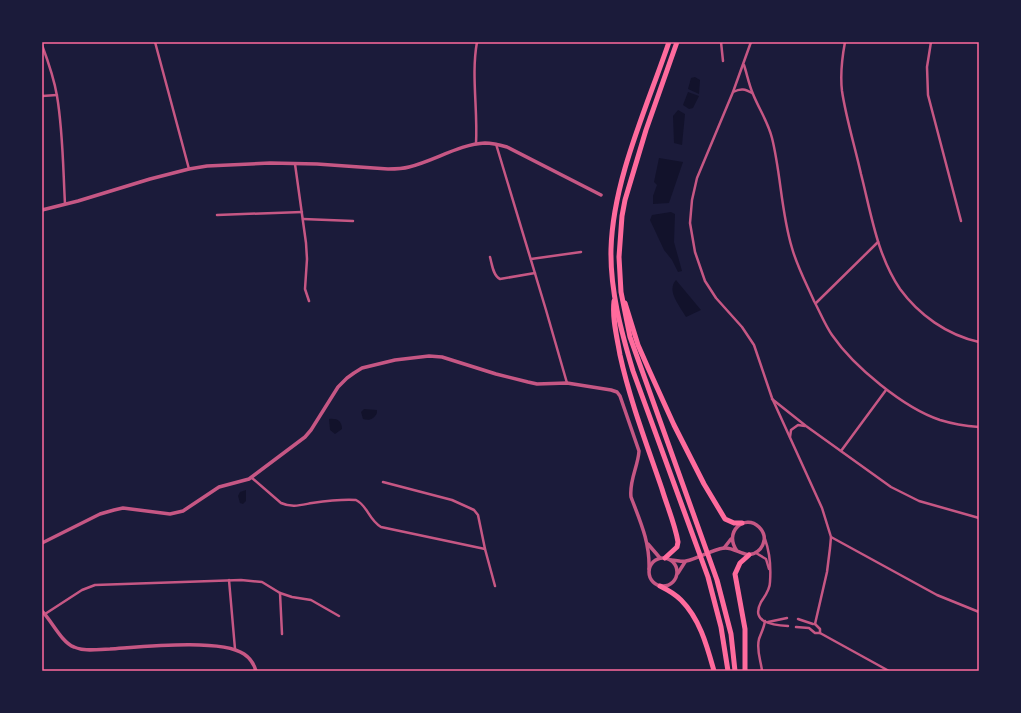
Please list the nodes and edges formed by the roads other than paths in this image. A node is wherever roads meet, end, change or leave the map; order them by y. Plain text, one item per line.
1 (155, 42) edge
2 (477, 42) edge
3 (669, 42) edge
4 (677, 42) edge
5 (721, 42) edge
6 (751, 42) edge
7 (845, 42) edge
8 (932, 42) edge
9 (42, 45) edge
10 (723, 61) dead end
11 (744, 64) junction
12 (733, 92) junction
13 (752, 93) junction
14 (57, 95) junction
15 (42, 96) edge
16 (476, 144) junction
17 (496, 144) junction
18 (295, 163) junction
19 (189, 169) junction
20 (601, 195) dead end
21 (65, 205) junction
22 (42, 210) edge
23 (302, 212) junction
24 (217, 215) dead end
25 (303, 219) junction
26 (354, 221) dead end
27 (961, 221) dead end
28 (878, 242) junction
29 (581, 252) dead end
30 (490, 257) dead end
31 (531, 259) junction
32 (535, 273) junction
33 (621, 292) junction
34 (614, 296) junction
35 (309, 301) dead end
36 (816, 303) junction
37 (979, 342) edge
38 (567, 383) junction
39 (886, 390) junction
40 (772, 398) junction
41 (806, 426) junction
42 (979, 427) edge
43 (790, 440) junction
44 (841, 451) junction
45 (252, 478) junction
46 (383, 482) dead end
47 (979, 518) edge
48 (742, 523) junction
49 (764, 537) junction
50 (831, 537) junction
51 (731, 539) junction
52 (42, 543) edge
53 (648, 544) junction
54 (485, 549) junction
55 (724, 549) junction
56 (737, 551) junction
57 (756, 553) junction
58 (749, 555) junction
59 (662, 558) junction
60 (671, 560) junction
61 (686, 561) junction
62 (649, 569) junction
63 (770, 569) junction
64 (678, 574) junction
65 (229, 580) junction
66 (495, 586) dead end
67 (660, 586) junction
68 (280, 593) junction
69 (42, 610) edge
70 (979, 612) edge
71 (46, 614) junction
72 (339, 616) dead end
73 (788, 618) dead end
74 (798, 619) dead end
75 (766, 622) junction
76 (814, 624) junction
77 (788, 626) dead end
78 (796, 627) dead end
79 (809, 628) junction
80 (820, 633) junction
81 (282, 634) dead end
82 (235, 649) junction
83 (256, 671) edge
84 (714, 671) edge
85 (728, 671) edge
86 (735, 671) edge
87 (745, 671) edge
88 (762, 671) edge
89 (888, 671) edge

1 - 19 street
2 - 16 street
3 - 34 highway
4 - 33 highway
5 - 10 street
6 - 11 street
7 - 28 street
8 - 27 street
9 - 14 street
11 - 12 street
11 - 13 street
12 - 13 street
12 - 40 street
13 - 36 street
14 - 15 street
14 - 21 street
16 - 17 street
16 - 18 street
17 - 20 street
17 - 31 street
18 - 19 street
18 - 23 street
19 - 21 street
21 - 22 street
23 - 24 street
23 - 25 street
25 - 26 street
25 - 35 street
28 - 36 street
28 - 37 street
29 - 31 street
30 - 32 street
31 - 32 street
32 - 38 street
33 - 48 highway
33 - 86 highway
34 - 59 highway
34 - 85 highway
36 - 39 street
38 - 45 street
38 - 53 street
39 - 42 street
39 - 44 street
40 - 41 street
40 - 43 street
41 - 43 street
41 - 44 street
43 - 50 street
44 - 47 street
45 - 52 street
45 - 54 street
46 - 54 street
48 - 49 street
48 - 51 street
49 - 57 street
49 - 63 street
50 - 70 street
50 - 76 street
51 - 55 street
51 - 56 street
53 - 59 street
53 - 62 street
54 - 66 street
55 - 56 street
55 - 61 street
56 - 58 street
57 - 58 street
57 - 63 street
58 - 87 highway
59 - 60 street
59 - 62 street
60 - 61 street
60 - 64 street
61 - 64 street
62 - 67 street
63 - 75 street
64 - 67 street
65 - 68 street
65 - 71 street
65 - 82 street
67 - 84 highway
68 - 72 street
68 - 81 street
69 - 71 street
71 - 82 street
73 - 75 street
74 - 76 street
75 - 77 street
75 - 88 street
76 - 79 street
76 - 80 street
78 - 79 street
79 - 80 street
80 - 89 street
82 - 83 street

